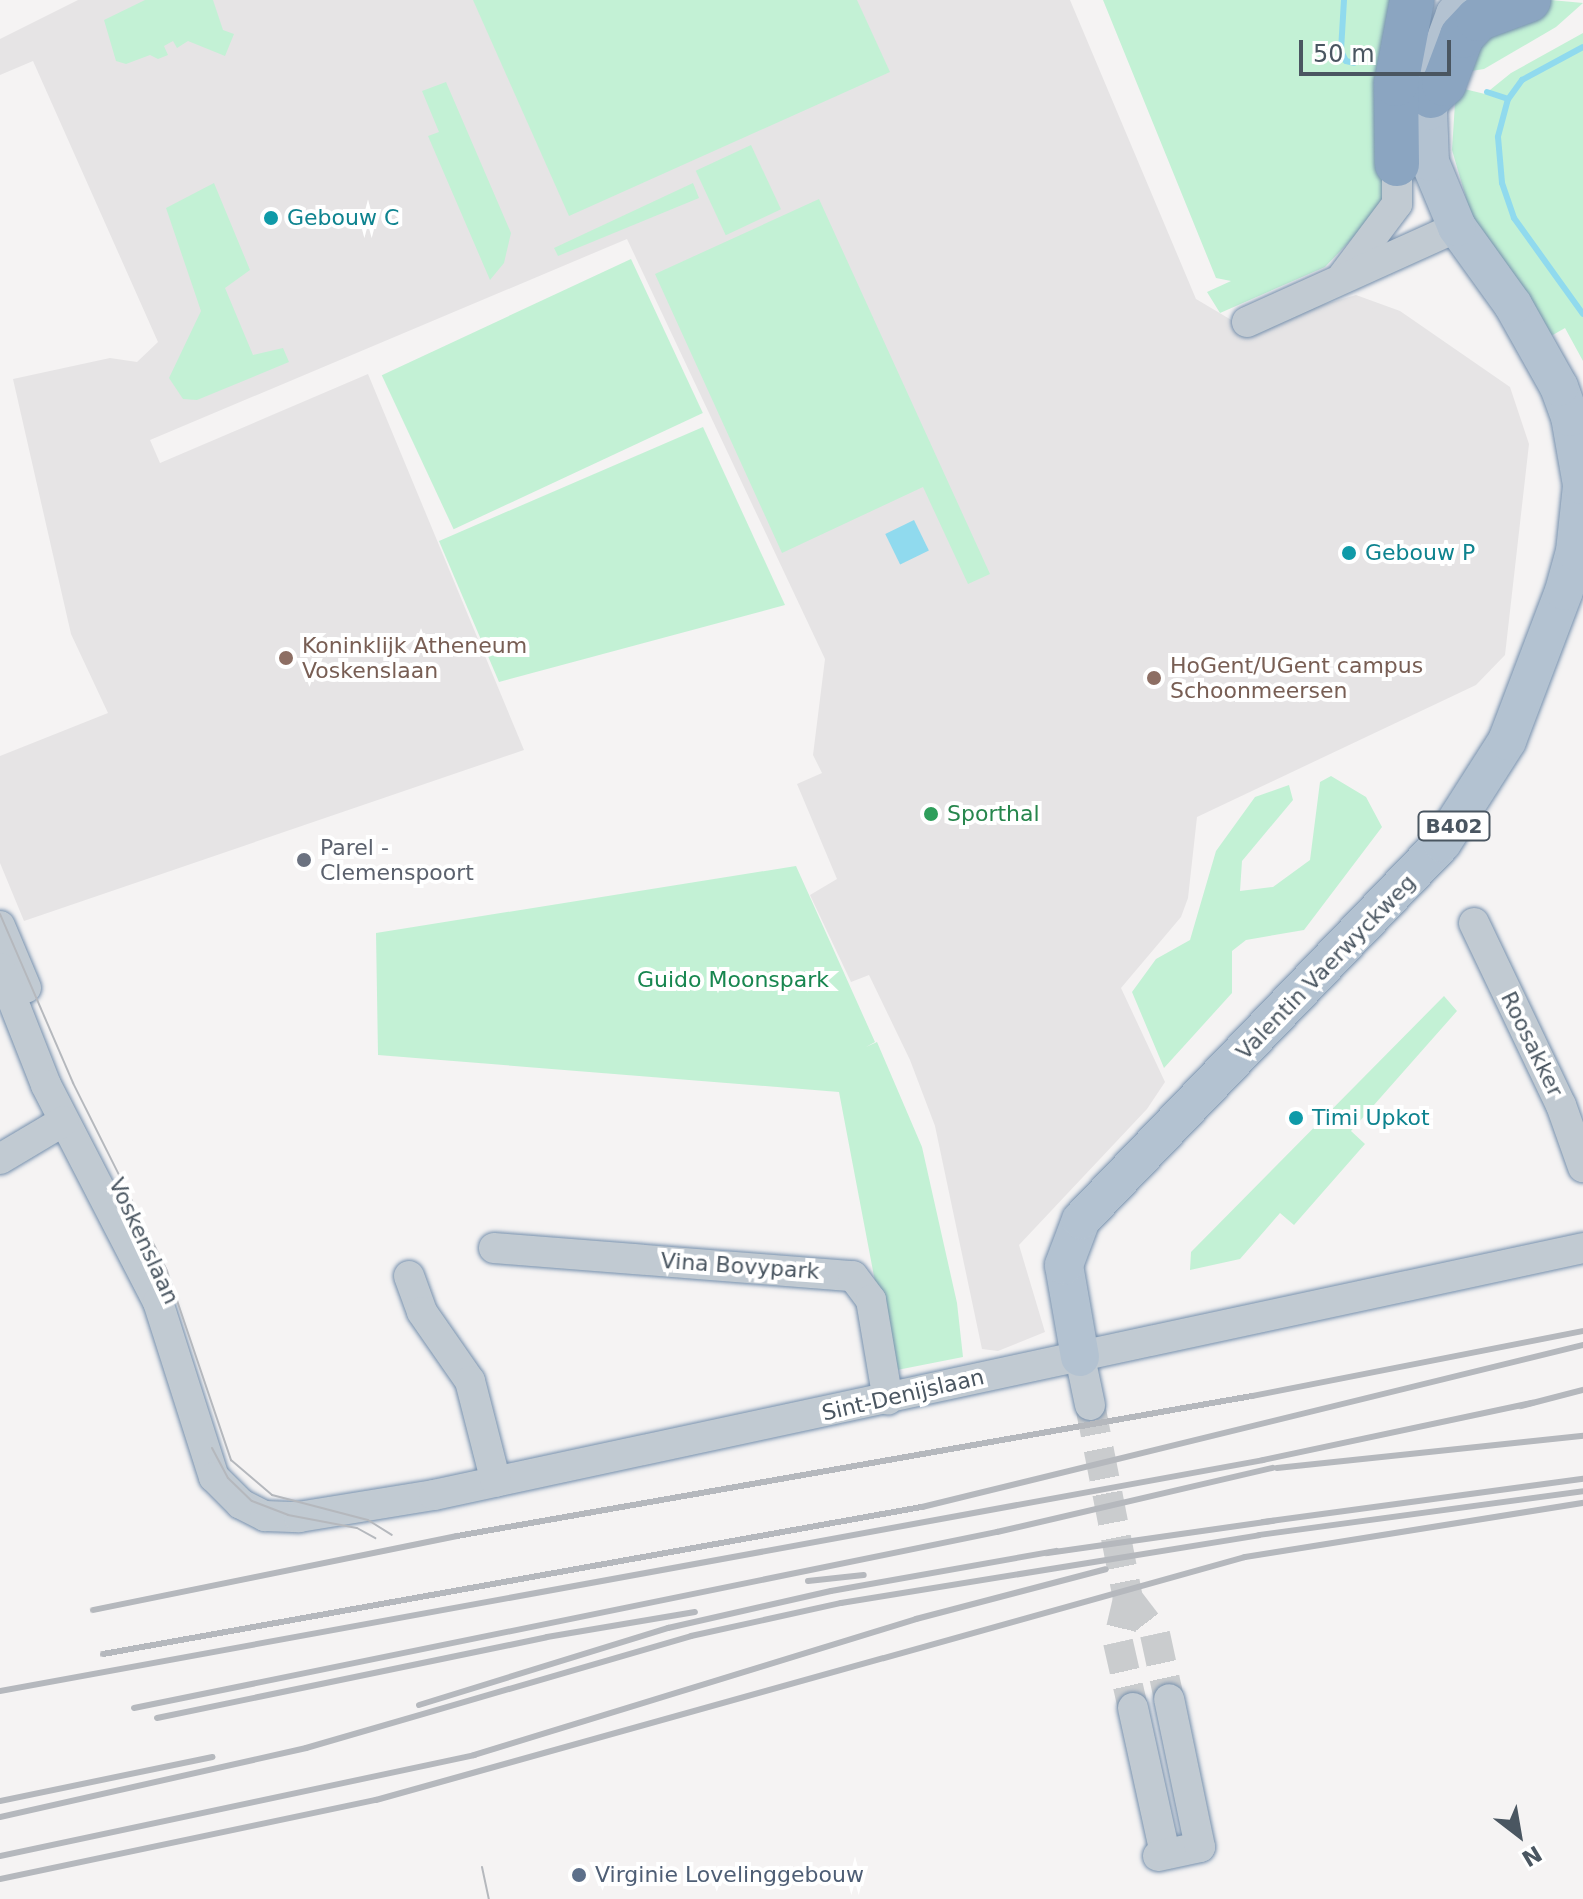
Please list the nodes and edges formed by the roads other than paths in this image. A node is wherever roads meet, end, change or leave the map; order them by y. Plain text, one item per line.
1 (1412, 0) edge
2 (1435, 0) edge
3 (1467, 0) edge
4 (1529, 0) edge
5 (1431, 96) junction
6 (1401, 158) junction
7 (1446, 232) junction
8 (1339, 280) junction
9 (1247, 322) dead end
10 (1474, 923) dead end
11 (0, 926) edge
12 (0, 968) edge
13 (64, 1121) junction
14 (0, 1159) edge
15 (1583, 1167) edge
16 (494, 1248) dead end
17 (1583, 1248) edge
18 (409, 1276) dead end
19 (1080, 1357) junction
20 (888, 1400) junction
21 (1090, 1405) tunnel mouth
22 (496, 1482) junction
23 (227, 1492) joint
24 (317, 1515) junction
25 (1169, 1699) tunnel mouth
26 (1133, 1708) tunnel mouth

1 - 6 highway
2 - 6 main road, Valentin Vaerwyckweg / B402
3 - 5 main road, Valentin Vaerwyckweg / B402
4 - 5 highway
5 - 7 main road, Valentin Vaerwyckweg / B402
6 - 7 main road, Valentin Vaerwyckweg / B402
6 - 8 street, Valentin Vaerwyckweg
7 - 8 street, Valentin Vaerwyckweg
7 - 19 main road, Valentin Vaerwyckweg / B402
8 - 9 street, Valentin Vaerwyckweg
10 - 15 street, Roosakker
11 - 24 street, Voskenslaan
12 - 13 street, Voskenslaan
13 - 14 street
13 - 23 street, Voskenslaan
16 - 20 street, Vina Bovypark
17 - 19 street, Sint-Denijslaan
18 - 22 street
19 - 20 street, Sint-Denijslaan
19 - 21 street
20 - 22 street, Sint-Denijslaan
22 - 24 street, Sint-Denijslaan
23 - 24 street, Sint-Denijslaan
25 - 26 street

